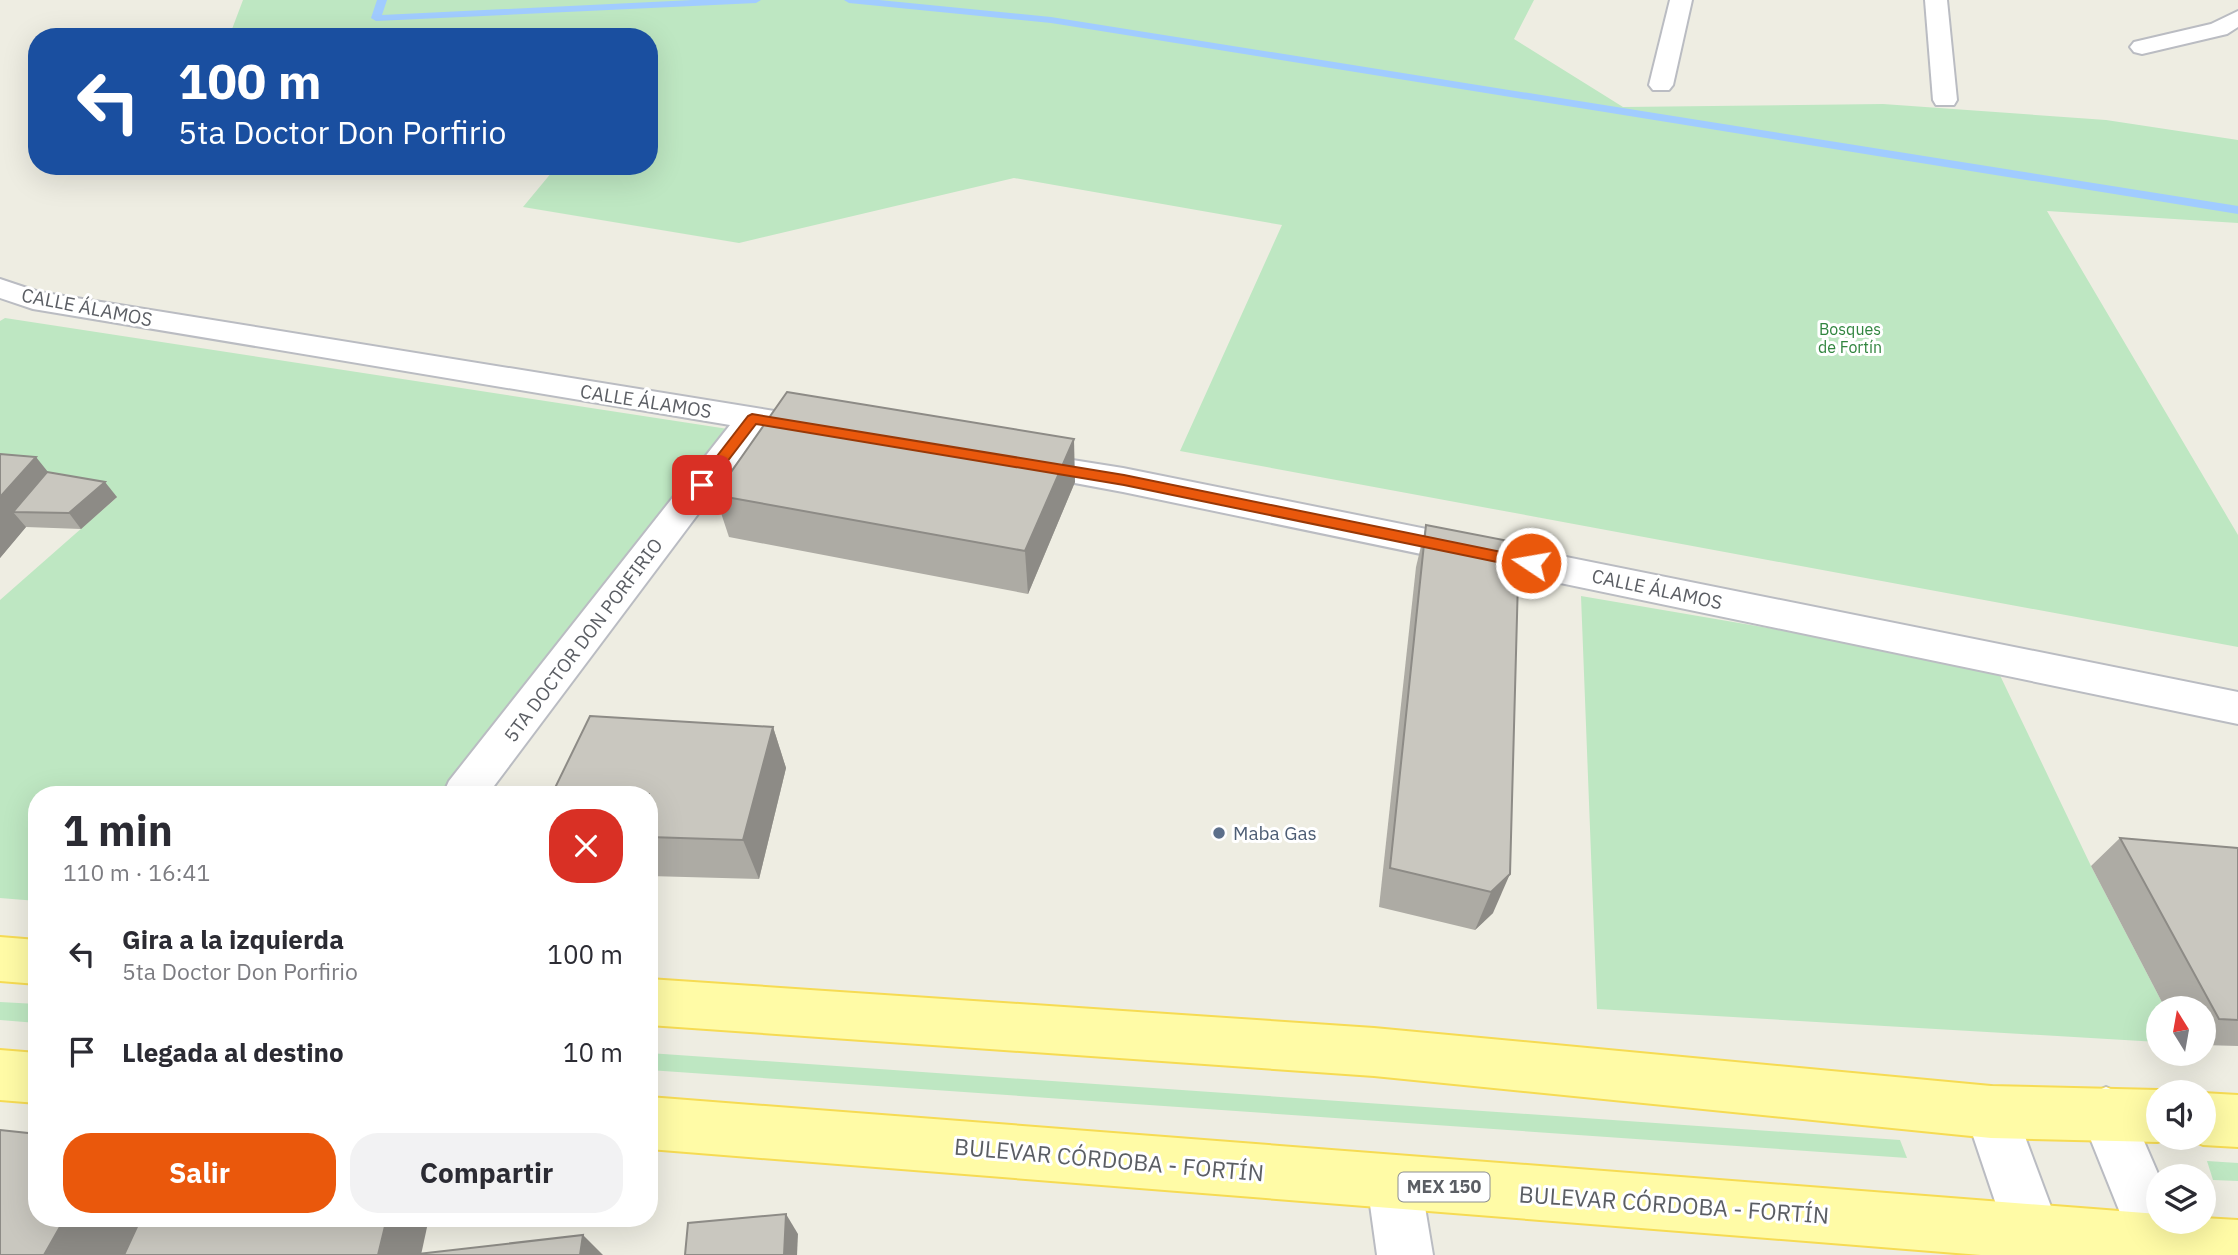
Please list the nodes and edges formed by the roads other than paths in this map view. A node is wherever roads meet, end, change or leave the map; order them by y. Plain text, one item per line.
1 (1681, 0) edge
2 (1936, 0) edge
3 (2232, 27) edge
4 (2142, 47) dead end
5 (1661, 85) dead end
6 (1945, 100) dead end
7 (0, 288) edge
8 (752, 419) junction
9 (849, 435) edge
10 (986, 457) edge
11 (2238, 708) edge
12 (470, 786) edge
13 (0, 959) edge
14 (28, 961) edge
15 (658, 1003) edge
16 (0, 1075) edge
17 (28, 1077) edge
18 (1991, 1112) junction
19 (2106, 1113) junction
20 (2146, 1115) edge
21 (2216, 1120) edge
22 (2238, 1121) edge
23 (658, 1124) edge
24 (1394, 1183) junction
25 (2037, 1244) edge
26 (2238, 1248) edge
27 (2163, 1249) edge
28 (1405, 1255) edge

1 - 5 street
2 - 6 street
3 - 4 street
7 - 8 street, CALLE ÁLAMOS
8 - 9 street, CALLE ÁLAMOS
8 - 12 street, 5TA DOCTOR DON PORFIRIO
10 - 11 street, CALLE ÁLAMOS
13 - 14 main road
15 - 18 main road
16 - 17 main road
18 - 19 main road
18 - 25 street
19 - 20 main road
19 - 27 street
21 - 22 main road
23 - 24 main road, BULEVAR CÓRDOBA - FORTÍN / MEX 150
24 - 25 main road, BULEVAR CÓRDOBA - FORTÍN / MEX 150
24 - 28 street
25 - 27 main road, BULEVAR CÓRDOBA - FORTÍN / MEX 150
26 - 27 main road, BULEVAR CÓRDOBA - FORTÍN / MEX 150

